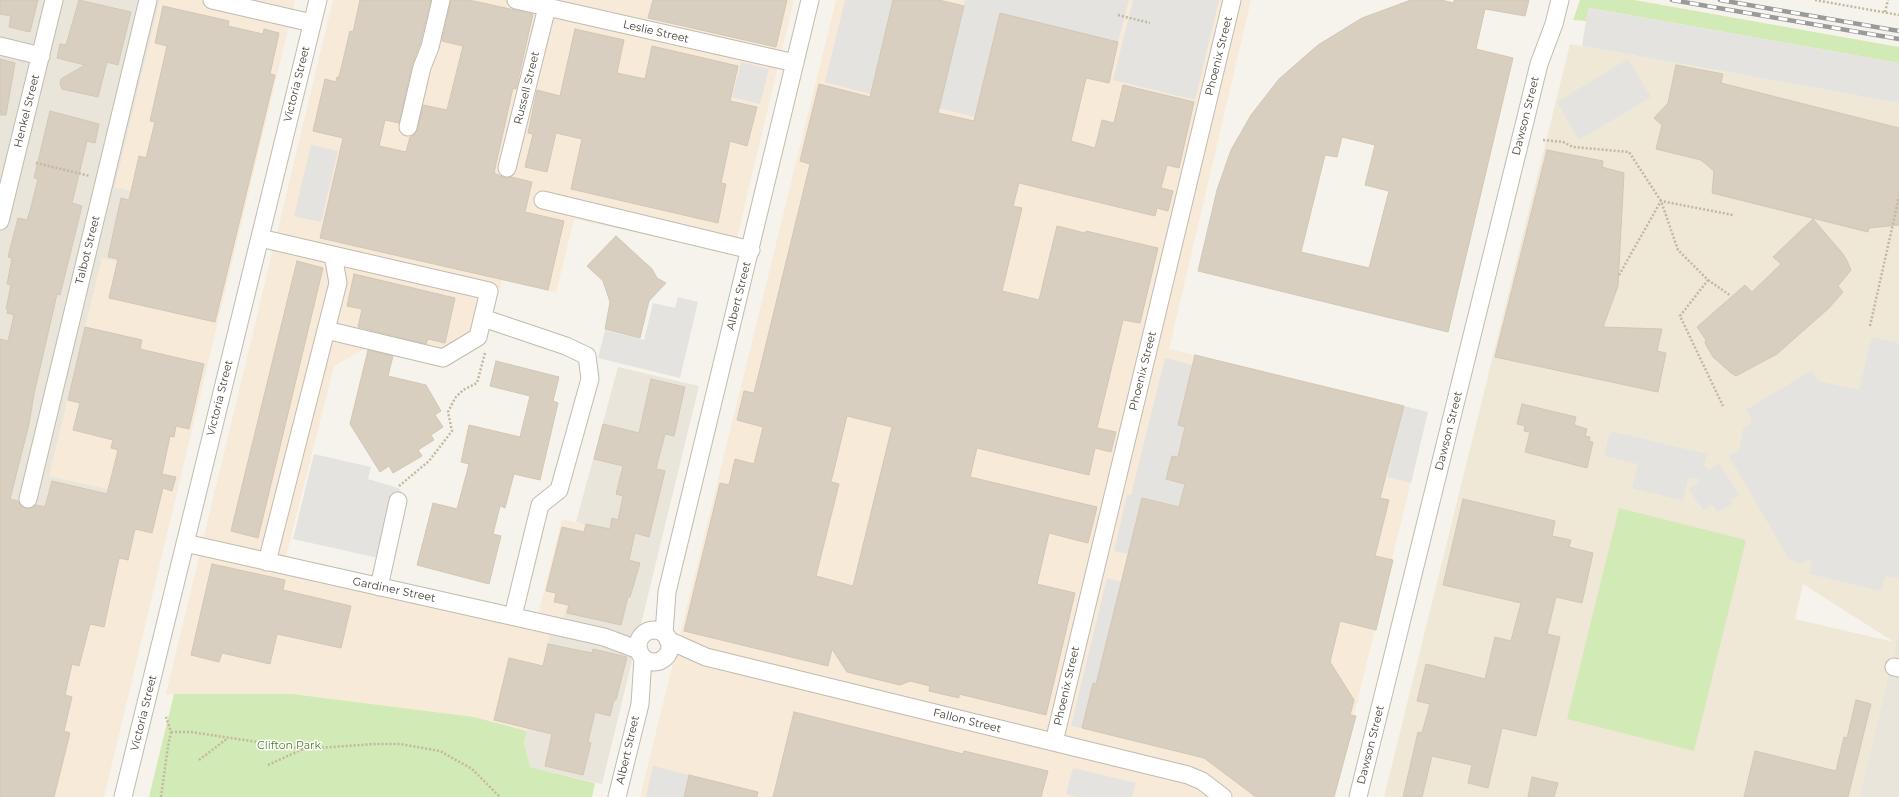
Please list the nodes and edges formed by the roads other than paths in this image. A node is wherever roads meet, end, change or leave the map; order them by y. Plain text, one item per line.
1 (54, 0) edge
2 (148, 0) edge
3 (212, 0) edge
4 (318, 0) edge
5 (441, 0) edge
6 (516, 0) edge
7 (810, 0) edge
8 (1232, 0) edge
9 (1549, 0) edge
10 (1560, 0) edge
11 (547, 7) junction
12 (312, 23) junction
13 (0, 46) edge
14 (41, 56) junction
15 (795, 63) junction
16 (1539, 64) junction
17 (408, 127) dead end
18 (507, 168) dead end
19 (544, 200) dead end
20 (0, 221) edge
21 (260, 238) junction
22 (751, 250) junction
23 (333, 255) junction
24 (483, 318) junction
25 (326, 330) junction
26 (398, 494) road end
27 (28, 499) dead end
28 (185, 543) junction
29 (267, 562) junction
30 (379, 587) junction
31 (513, 616) junction
32 (653, 646) junction
33 (1054, 742) junction
34 (123, 797) edge
35 (617, 797) edge
36 (1223, 797) edge
37 (1358, 797) edge

1 - 14 street, Henkel Street
2 - 27 street, Talbot Street
3 - 12 street
4 - 12 street, Victoria Street
5 - 17 street
6 - 11 street, Leslie Street
7 - 15 street, Albert Street
8 - 33 street, Phoenix Street
9 - 16 street, Dawson Street
10 - 16 street, Dawson Street
11 - 15 street, Leslie Street
11 - 18 street, Russell Street
12 - 21 street, Victoria Street
13 - 14 street
14 - 20 street, Henkel Street
15 - 22 street, Albert Street
16 - 37 street, Dawson Street
19 - 22 street
21 - 23 street
21 - 28 street, Victoria Street
22 - 32 street, Albert Street
23 - 24 street
23 - 25 street
24 - 25 street
24 - 31 street
25 - 29 street
26 - 30 street
28 - 29 street, Gardiner Street
28 - 34 street, Victoria Street
29 - 30 street, Gardiner Street
30 - 31 street, Gardiner Street
31 - 32 street, Gardiner Street
32 - 33 street, Fallon Street
32 - 35 street, Albert Street
33 - 36 street, Fallon Street

